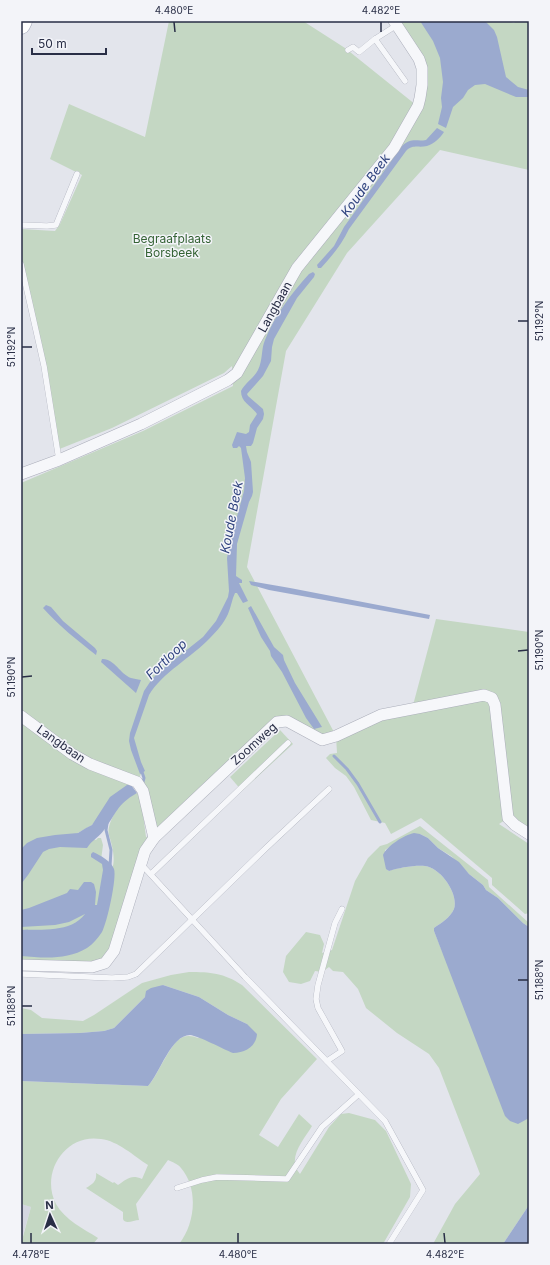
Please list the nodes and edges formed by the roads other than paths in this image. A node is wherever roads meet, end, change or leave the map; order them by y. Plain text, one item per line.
1 (23, 21) edge
2 (395, 23) edge
3 (21, 25) edge
4 (375, 39) junction
5 (348, 50) dead end
6 (406, 81) dead end
7 (77, 174) dead end
8 (21, 225) edge
9 (21, 264) edge
10 (59, 460) junction
11 (21, 474) edge
12 (21, 716) edge
13 (288, 744) dead end
14 (329, 789) dead end
15 (529, 834) edge
16 (154, 838) junction
17 (141, 864) junction
18 (151, 874) junction
19 (342, 909) dead end
20 (192, 920) junction
21 (21, 964) edge
22 (21, 974) edge
23 (327, 1062) junction
24 (359, 1094) junction
25 (177, 1188) dead end
26 (389, 1244) edge

1 - 3 main road
2 - 4 lane
2 - 10 street, Langbaan
4 - 5 lane
4 - 6 lane
7 - 8 lane
9 - 10 lane
10 - 11 street, Langbaan
12 - 16 street, Langbaan
13 - 18 lane
14 - 20 lane
15 - 16 street, Zoomweg
16 - 17 street, Zoomweg
17 - 18 lane
17 - 21 street, Zoomweg
18 - 20 lane
19 - 23 lane
20 - 22 lane
20 - 23 lane
23 - 24 lane
24 - 25 lane
24 - 26 lane

